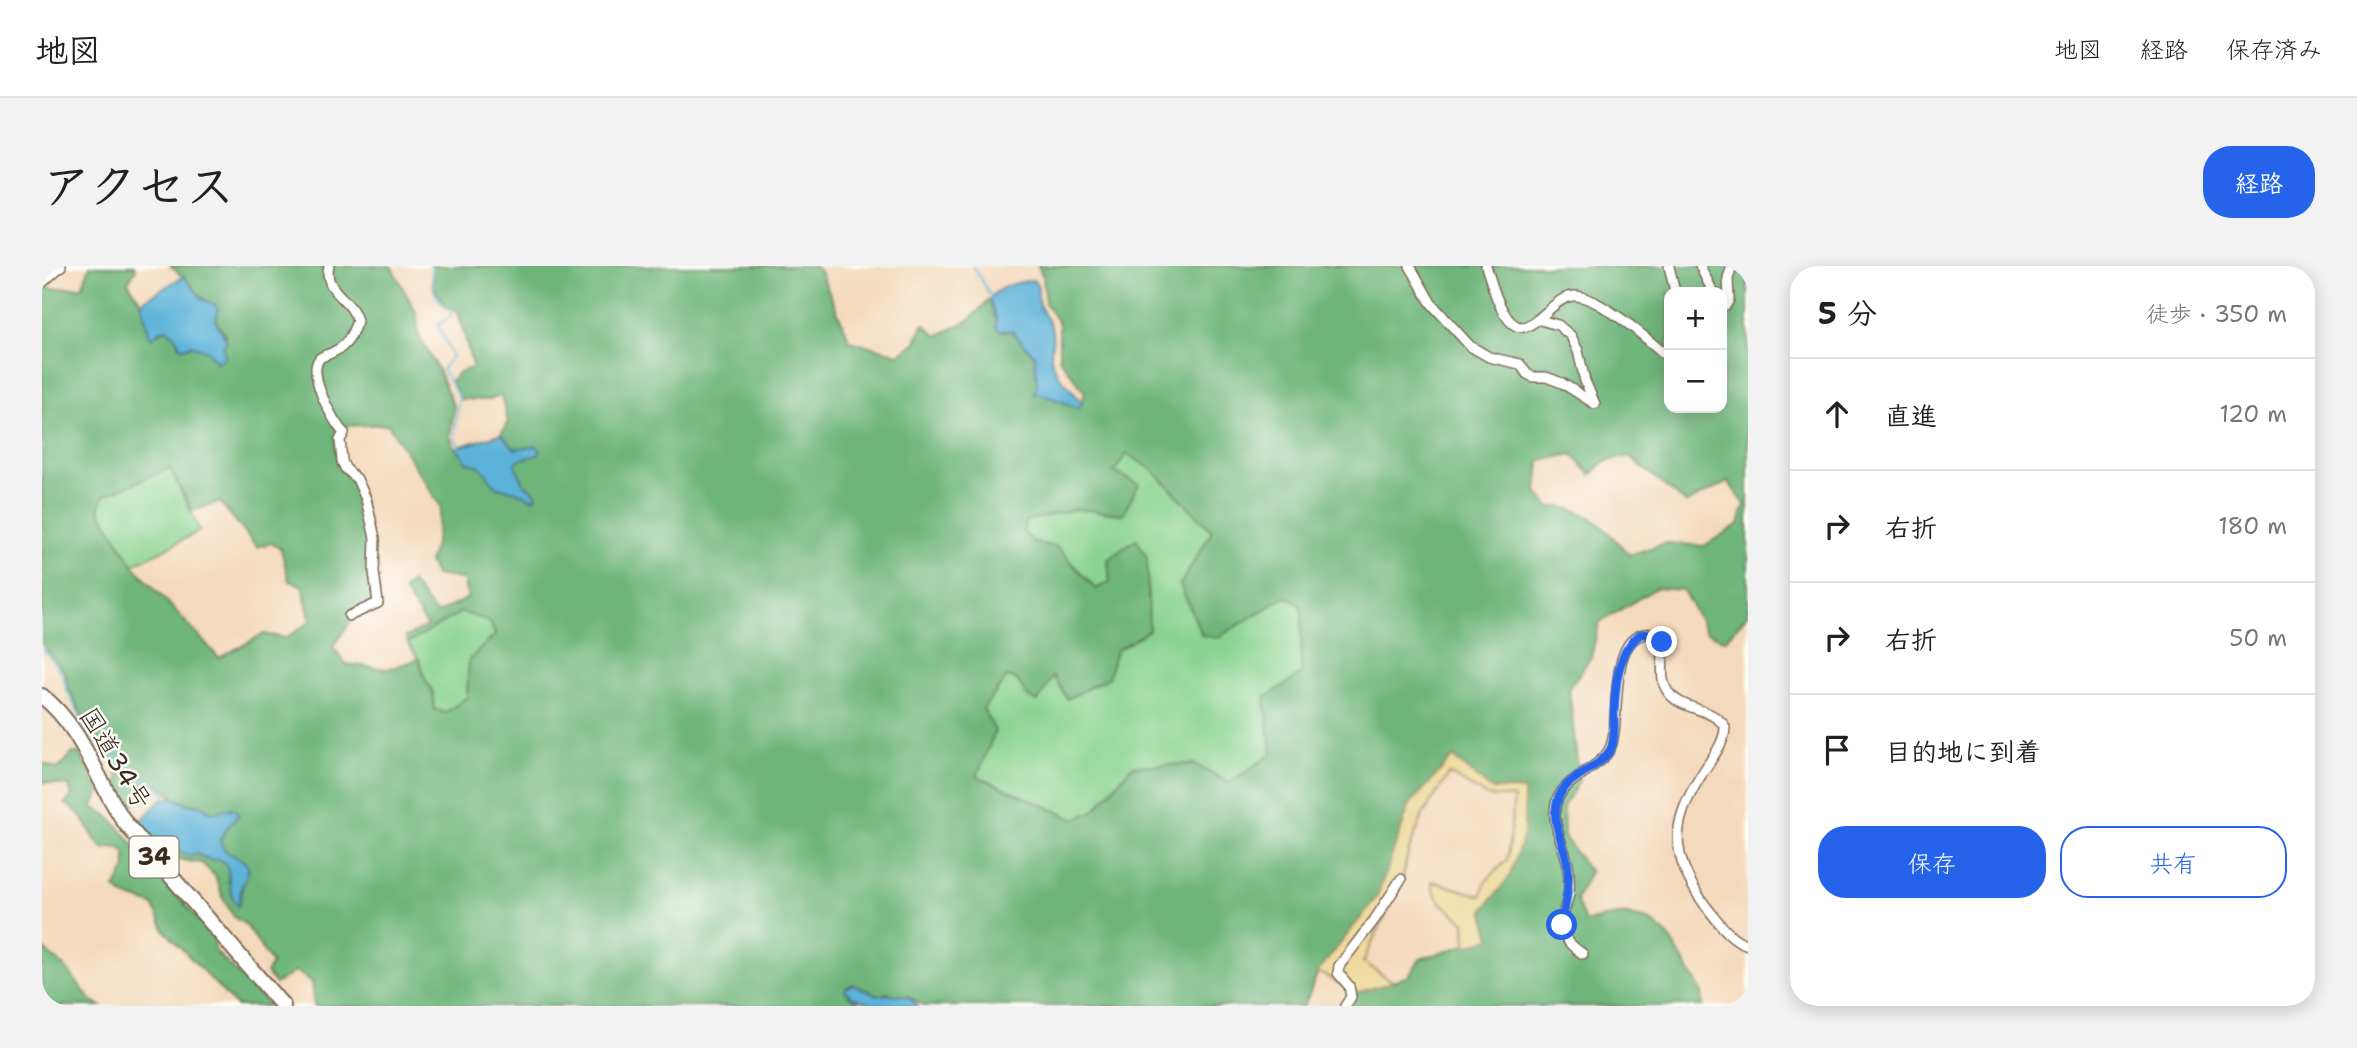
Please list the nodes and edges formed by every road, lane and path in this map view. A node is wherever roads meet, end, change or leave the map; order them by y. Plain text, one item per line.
1 (61, 266) edge
2 (329, 266) edge
3 (1410, 266) edge
4 (1486, 266) edge
5 (1670, 266) edge
6 (1700, 266) edge
7 (1732, 266) edge
8 (42, 283) edge
9 (1674, 287) edge
10 (1710, 287) edge
11 (1727, 304) edge
12 (1540, 320) junction
13 (1664, 354) edge
14 (349, 616) dead end
15 (42, 696) edge
16 (1401, 878) dead end
17 (1748, 945) edge
18 (1583, 954) dead end
19 (283, 1006) edge
20 (1345, 1006) edge

1 - 8 street
2 - 14 street
3 - 12 street
4 - 12 street
5 - 9 street
6 - 10 street
7 - 11 street
12 - 13 street
15 - 19 highway, 国道34号 / 34
16 - 20 street
17 - 18 street

